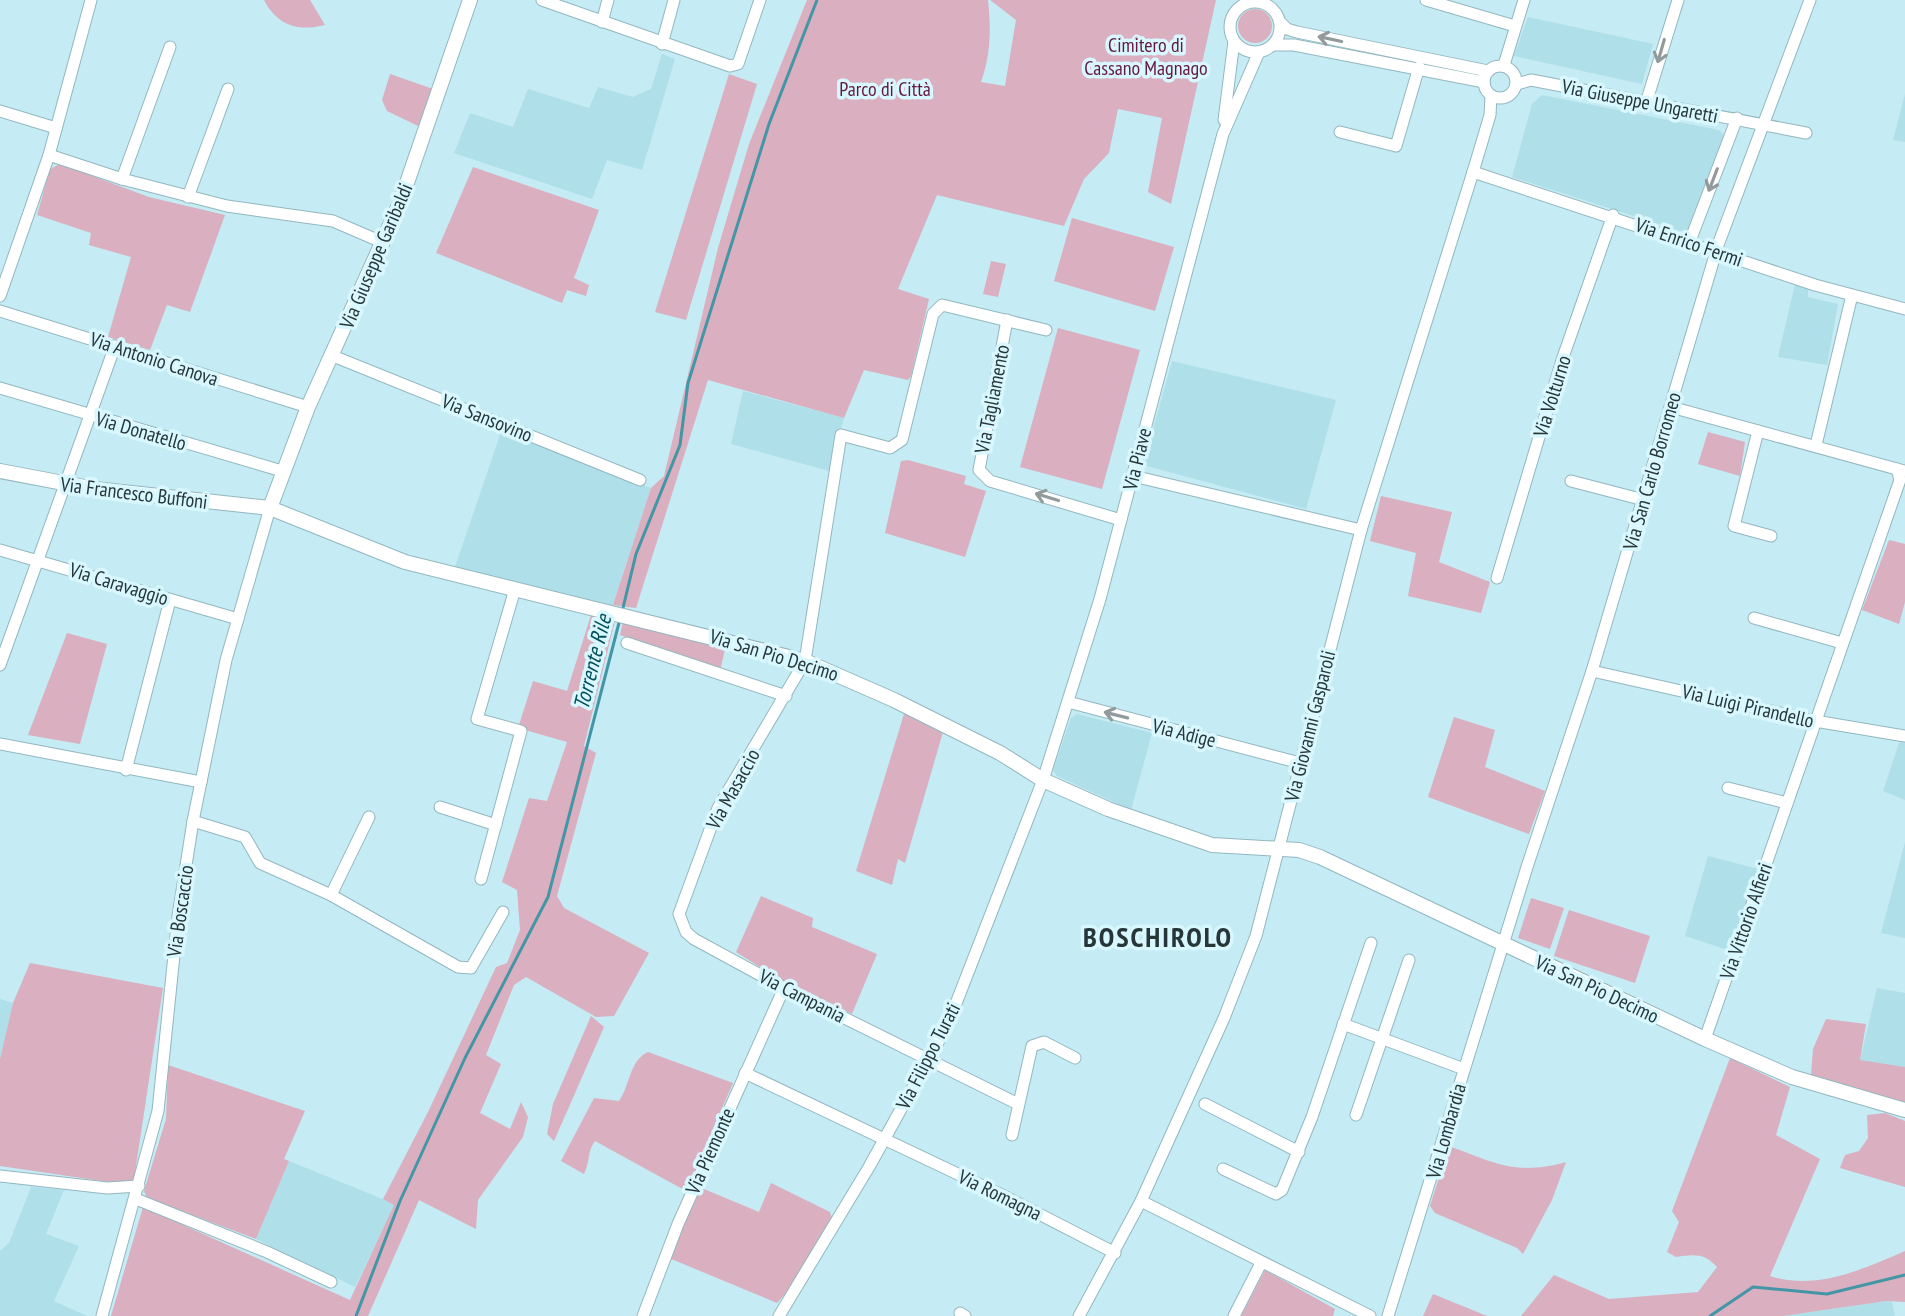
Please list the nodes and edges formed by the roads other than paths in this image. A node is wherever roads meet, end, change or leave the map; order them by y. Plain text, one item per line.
1 (91, 0) edge
2 (470, 0) edge
3 (542, 0) edge
4 (608, 0) edge
5 (674, 0) edge
6 (760, 0) edge
7 (1426, 0) edge
8 (1524, 0) edge
9 (1678, 0) edge
10 (1810, 0) edge
11 (1249, 1) edge
12 (1273, 4) edge
13 (602, 22) junction
14 (1280, 22) junction
15 (1515, 26) junction
16 (1234, 41) junction
17 (662, 44) junction
18 (1274, 45) junction
19 (170, 47) dead end
20 (1259, 52) junction
21 (1504, 65) junction
22 (1419, 67) junction
23 (1486, 76) junction
24 (1517, 84) junction
25 (228, 89) dead end
26 (1496, 97) junction
27 (1646, 103) junction
28 (0, 111) edge
29 (1737, 118) junction
30 (1765, 123) junction
31 (56, 128) junction
32 (1340, 132) dead end
33 (1806, 133) dead end
34 (1223, 134) junction
35 (49, 155) junction
36 (1473, 172) junction
37 (122, 179) junction
38 (188, 197) junction
39 (1613, 215) junction
40 (1690, 241) junction
41 (384, 243) junction
42 (1716, 251) junction
43 (1852, 295) junction
44 (0, 296) edge
45 (1905, 309) edge
46 (0, 311) edge
47 (1007, 320) junction
48 (1046, 330) dead end
49 (115, 346) junction
50 (333, 356) junction
51 (0, 388) edge
52 (308, 407) junction
53 (1671, 407) junction
54 (91, 417) junction
55 (1758, 431) junction
56 (841, 435) joint
57 (1816, 445) junction
58 (1901, 470) edge
59 (0, 471) edge
60 (282, 471) junction
61 (1133, 476) junction
62 (640, 480) dead end
63 (1571, 481) dead end
64 (66, 484) junction
65 (1644, 500) junction
66 (270, 508) junction
67 (1121, 520) junction
68 (1361, 530) junction
69 (1771, 536) dead end
70 (0, 550) edge
71 (37, 559) junction
72 (1497, 578) dead end
73 (515, 589) junction
74 (170, 600) junction
75 (1754, 618) dead end
76 (238, 619) junction
77 (627, 643) dead end
78 (1842, 643) junction
79 (805, 661) junction
80 (0, 665) edge
81 (1592, 671) junction
82 (786, 696) junction
83 (1068, 702) junction
84 (1815, 721) junction
85 (1905, 736) edge
86 (0, 744) edge
87 (1300, 763) junction
88 (126, 770) junction
89 (1043, 780) junction
90 (201, 782) junction
91 (1728, 788) dead end
92 (1787, 803) junction
93 (440, 807) dead end
94 (369, 817) dead end
95 (193, 821) junction
96 (496, 825) junction
97 (1278, 848) junction
98 (481, 879) dead end
99 (331, 895) junction
100 (503, 912) dead end
101 (681, 923) joint
102 (1371, 943) dead end
103 (1503, 945) junction
104 (1409, 960) dead end
105 (784, 988) junction
106 (1343, 1024) junction
107 (1382, 1039) junction
108 (1705, 1039) junction
109 (930, 1058) junction
110 (1075, 1058) dead end
111 (1464, 1069) junction
112 (745, 1073) junction
113 (1018, 1104) junction
114 (1205, 1104) dead end
115 (1904, 1111) edge
116 (1356, 1115) dead end
117 (1012, 1135) dead end
118 (885, 1139) junction
119 (1299, 1152) junction
120 (1223, 1169) dead end
121 (0, 1176) edge
122 (139, 1186) junction
123 (136, 1199) junction
124 (1141, 1201) junction
125 (1115, 1253) junction
126 (1261, 1263) junction
127 (331, 1282) dead end
128 (102, 1316) edge
129 (643, 1316) edge
130 (779, 1316) edge
131 (1079, 1316) edge
132 (1234, 1316) edge
133 (1370, 1316) edge
134 (1388, 1316) edge

1 - 31 street
2 - 41 street, Via Giuseppe Garibaldi
3 - 13 street
4 - 13 street
5 - 17 street
6 - 17 street
7 - 15 street
8 - 15 street
9 -> 27 street
10 - 30 street, Via San Carlo Borromeo
11 - 12 street
11 - 16 street
12 - 14 street
13 - 17 street
14 - 18 street
23 -> 14 street
15 - 21 street
16 - 20 street
16 - 34 street, Via Piave
18 - 20 street
18 - 22 street
19 - 37 street
20 - 34 street, Via Piave
21 - 23 street
21 - 24 street
22 - 23 street
22 - 32 street
23 - 26 street
24 - 26 street
24 - 27 street, Via Giuseppe Ungaretti
25 - 38 street
26 - 36 street, Via Giovanni Gasparoli
27 - 29 street, Via Giuseppe Ungaretti
28 - 31 street
29 - 30 street, Via Giuseppe Ungaretti
29 -> 40 street
30 - 33 street, Via Giuseppe Ungaretti
30 - 42 street, Via San Carlo Borromeo
31 - 35 street
34 - 61 street, Via Piave
35 - 37 street
35 - 44 street
36 - 39 street, Via Enrico Fermi
36 - 68 street, Via Giovanni Gasparoli
37 - 38 street
38 - 41 street
39 - 40 street, Via Enrico Fermi
39 - 72 street, Via Volturno
40 - 42 street, Via Enrico Fermi
41 - 50 street, Via Giuseppe Garibaldi
42 - 43 street, Via Enrico Fermi
42 - 53 street, Via San Carlo Borromeo
43 - 45 street, Via Enrico Fermi
43 - 57 street
46 - 49 street, Via Antonio Canova
47 - 48 street, Via Tagliamento
47 - 56 street, Via Tagliamento
67 -> 47 street, Via Tagliamento
49 - 52 street, Via Antonio Canova
49 - 54 street
50 - 52 street, Via Giuseppe Garibaldi
50 - 62 street, Via Sansovino
51 - 54 street, Via Donatello
52 - 60 street, Via Giuseppe Garibaldi
53 - 55 street
53 - 65 street, Via San Carlo Borromeo
54 - 60 street, Via Donatello
54 - 64 street
55 - 57 street
55 - 69 street
56 - 79 street, Via Masaccio
57 - 58 street
58 - 78 street, Via Vittorio Alfieri
59 - 64 street, Via Francesco Buffoni
60 - 66 street, Via Giuseppe Garibaldi
61 - 67 street, Via Piave
61 - 68 street
63 - 65 street
64 - 66 street, Via Francesco Buffoni
64 - 71 street
65 - 81 street, Via San Carlo Borromeo
66 - 73 street, Via San Pio Decimo
66 - 76 street, Via Boscaccio
67 - 83 street, Via Piave
68 - 87 street, Via Giovanni Gasparoli
70 - 71 street, Via Caravaggio
71 - 74 street, Via Caravaggio
71 - 80 street
73 - 79 street, Via San Pio Decimo
73 - 96 street
74 - 76 street, Via Caravaggio
74 - 88 street
75 - 78 street
76 - 90 street, Via Boscaccio
77 - 82 street
78 - 84 street, Via Vittorio Alfieri
79 - 82 street, Via Masaccio
79 - 89 street, Via San Pio Decimo
81 - 84 street, Via Luigi Pirandello
81 - 103 street, Via San Carlo Borromeo
82 - 101 street, Via Masaccio
87 -> 83 street, Via Adige
83 - 89 street, Via Piave
84 - 85 street, Via Luigi Pirandello
84 - 92 street, Via Vittorio Alfieri
86 - 88 street
87 - 97 street, Via Giovanni Gasparoli
88 - 90 street
89 - 97 street, Via San Pio Decimo
89 - 109 street, Via Filippo Turati
90 - 95 street, Via Boscaccio
91 - 92 street
92 - 108 street, Via Vittorio Alfieri
93 - 96 street
94 - 99 street
95 - 99 street
95 - 122 street, Via Boscaccio
96 - 98 street
97 - 103 street, Via San Pio Decimo
97 - 124 street, Via Giovanni Gasparoli
99 - 100 street
101 - 105 street, Via Campania
102 - 106 street
103 - 108 street, Via San Pio Decimo
103 - 111 street, Via Lombardia
104 - 107 street
105 - 109 street, Via Campania
105 - 112 street, Via Piemonte
106 - 107 street
106 - 119 street
107 - 111 street
107 - 116 street
108 - 115 street, Via San Pio Decimo
109 - 113 street, Via Campania
109 - 118 street, Via Filippo Turati
110 - 113 street
111 - 134 street, Via Lombardia
112 - 118 street, Via Romagna
112 - 129 street, Via Piemonte
113 - 117 street
114 - 119 street
118 - 125 street, Via Romagna
118 - 130 street, Via Filippo Turati
119 - 120 street
121 - 122 street
122 - 123 street, Via Boscaccio
123 - 127 street
123 - 128 street, Via Boscaccio
124 - 125 street, Via Giovanni Gasparoli
124 - 126 street
125 - 131 street, Via Giovanni Gasparoli
126 - 132 street
126 - 133 street

